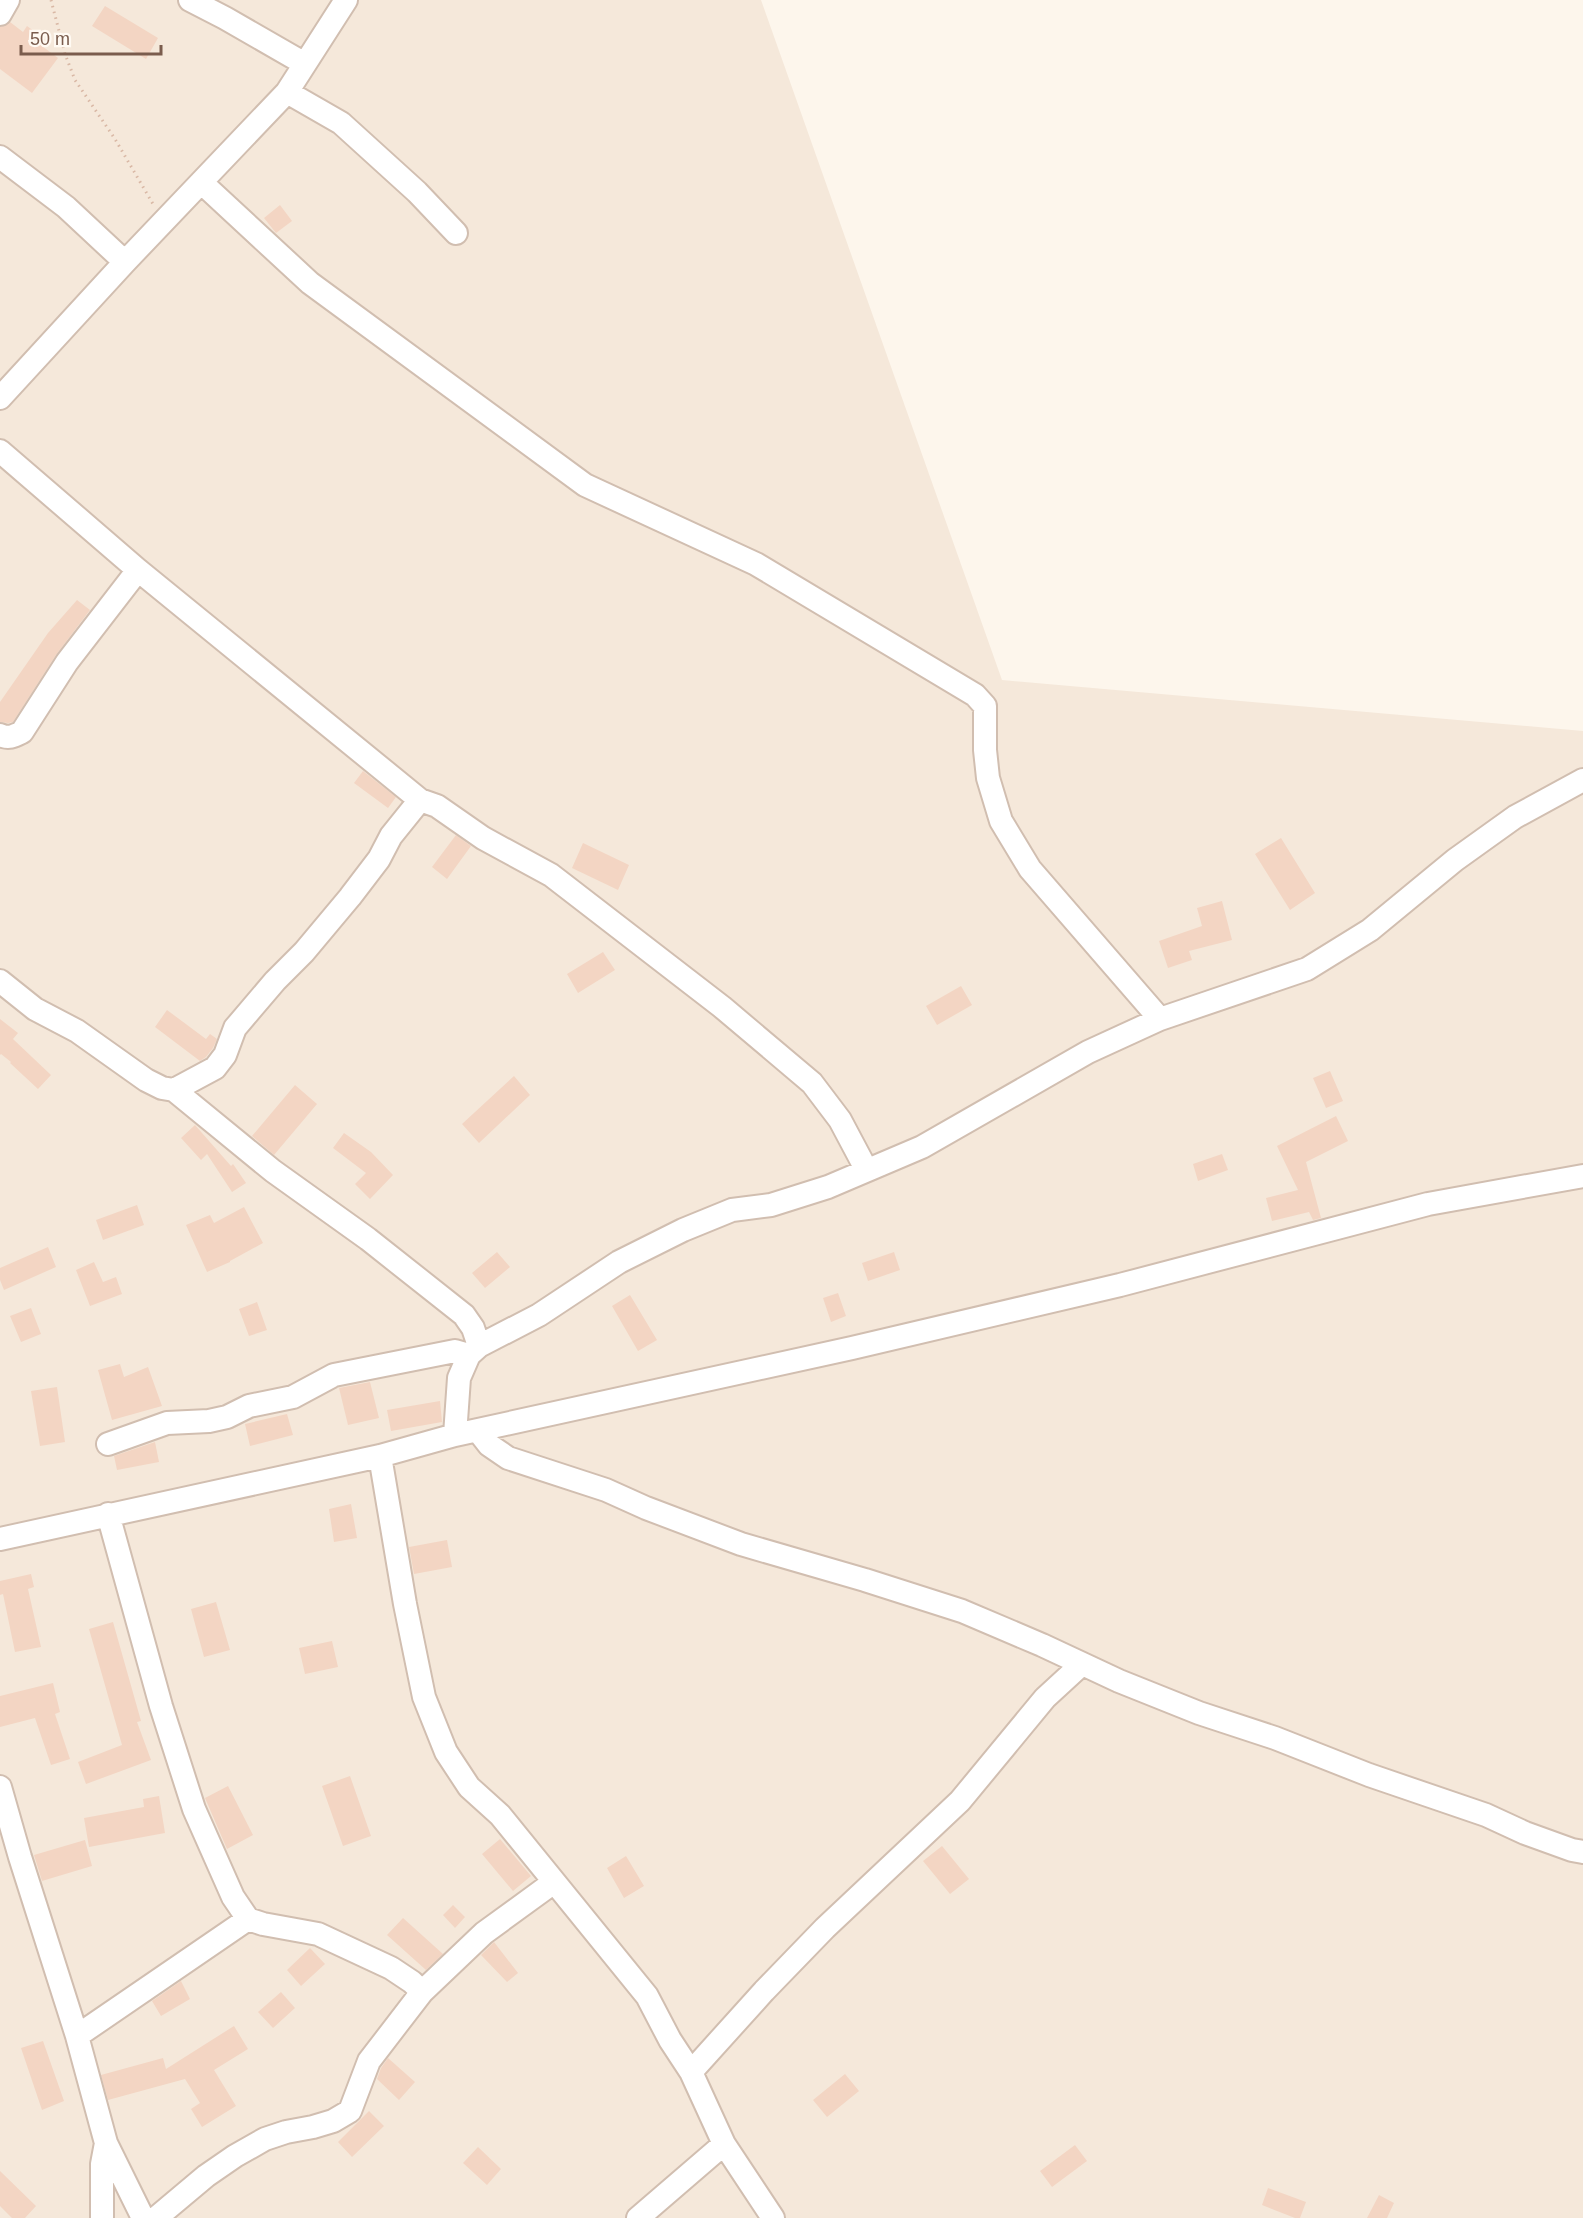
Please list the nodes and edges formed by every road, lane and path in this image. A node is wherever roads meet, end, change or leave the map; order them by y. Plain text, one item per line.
1 (8, 0) edge
2 (51, 0) edge
3 (190, 0) edge
4 (346, 0) edge
5 (0, 14) edge
6 (304, 64) junction
7 (287, 92) junction
8 (0, 158) edge
9 (202, 183) junction
10 (163, 224) junction
11 (456, 233) dead end
12 (125, 262) junction
13 (0, 398) edge
14 (0, 451) edge
15 (138, 570) junction
16 (0, 735) edge
17 (1583, 780) edge
18 (420, 800) junction
19 (0, 981) edge
20 (1160, 1019) junction
21 (174, 1090) junction
22 (866, 1169) junction
23 (1583, 1176) edge
24 (474, 1351) junction
25 (478, 1431) junction
26 (455, 1435) junction
27 (108, 1444) dead end
28 (380, 1456) junction
29 (108, 1514) junction
30 (0, 1539) edge
31 (1082, 1665) junction
32 (0, 1787) edge
33 (1583, 1852) edge
34 (554, 1881) junction
35 (248, 1919) junction
36 (422, 1992) junction
37 (77, 2036) junction
38 (691, 2072) junction
39 (106, 2143) junction
40 (724, 2144) junction
41 (102, 2218) edge
42 (143, 2218) edge
43 (156, 2218) edge
44 (638, 2218) edge
45 (773, 2218) edge

1 - 5 street
2 - 10 path
3 - 6 street
4 - 6 street
6 - 7 street
7 - 9 street
7 - 11 street
8 - 12 street
9 - 10 street
9 - 20 street
10 - 12 street
12 - 13 street
14 - 15 street
15 - 16 street
15 - 18 street
17 - 20 street
18 - 21 street
18 - 22 street
19 - 21 street
20 - 22 street
21 - 24 street
22 - 24 street
23 - 25 street
24 - 26 street
24 - 27 street
25 - 26 street
25 - 31 street
26 - 28 street
28 - 29 street
28 - 34 street
29 - 30 street
29 - 35 street
31 - 33 street
31 - 38 street
32 - 37 street
34 - 36 street
34 - 38 street
35 - 36 street
35 - 37 street
36 - 43 street
37 - 39 street
38 - 40 street
39 - 41 street
39 - 42 street
40 - 44 street
40 - 45 street

